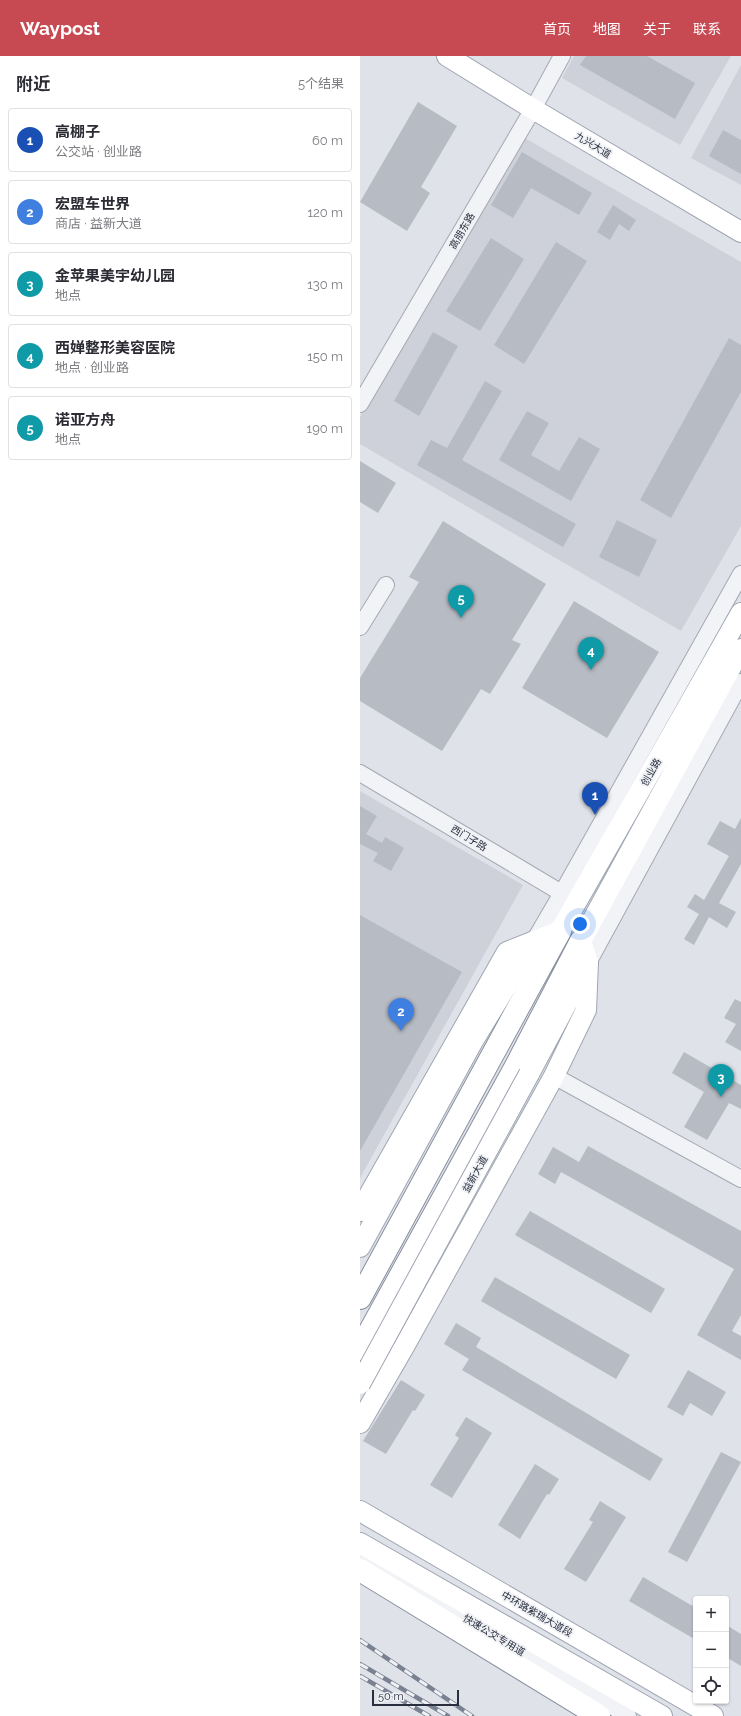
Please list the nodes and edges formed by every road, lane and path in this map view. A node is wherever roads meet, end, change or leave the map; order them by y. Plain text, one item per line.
1 (447, 56) edge
2 (562, 56) edge
3 (533, 109) junction
4 (741, 232) edge
5 (360, 404) edge
6 (741, 574) edge
7 (386, 585) dead end
8 (741, 613) edge
9 (360, 627) edge
10 (741, 649) edge
11 (741, 682) edge
12 (360, 773) edge
13 (569, 898) junction
14 (560, 931) junction
15 (534, 941) junction
16 (581, 941) junction
17 (588, 963) junction
18 (523, 1070) junction
19 (554, 1076) junction
20 (741, 1179) edge
21 (360, 1211) edge
22 (360, 1247) edge
23 (360, 1298) edge
24 (405, 1345) junction
25 (360, 1349) edge
26 (360, 1366) edge
27 (360, 1384) edge
28 (360, 1423) edge
29 (360, 1511) edge
30 (360, 1543) edge
31 (360, 1554) edge
32 (360, 1570) edge
33 (599, 1716) edge
34 (628, 1716) edge
35 (662, 1716) edge
36 (713, 1716) edge

1 - 3 main road, 九兴大道
2 - 3 street, 高朋东路
3 - 4 main road, 九兴大道
3 - 5 street, 高朋东路
6 - 13 street
7 - 9 street
8 - 13 main road, 创业路
10 - 16 main road, 创业路
11 - 17 street
12 - 13 street, 西门子路
13 - 14 main road, 创业路
13 - 15 street
14 - 15 main road
14 - 23 highway
15 - 21 main road
15 - 22 main road
16 - 17 main road
16 - 18 highway
17 - 18 main road, 益新大道
17 - 19 main road
18 - 25 highway
18 - 27 main road, 益新大道, bridge
19 - 20 street
19 - 24 main road
24 - 26 street
24 - 28 main road
29 - 36 main road, 中环路紫瑞大道段
30 - 35 main road
31 - 34 street, 快速公交专用道
32 - 33 highway

